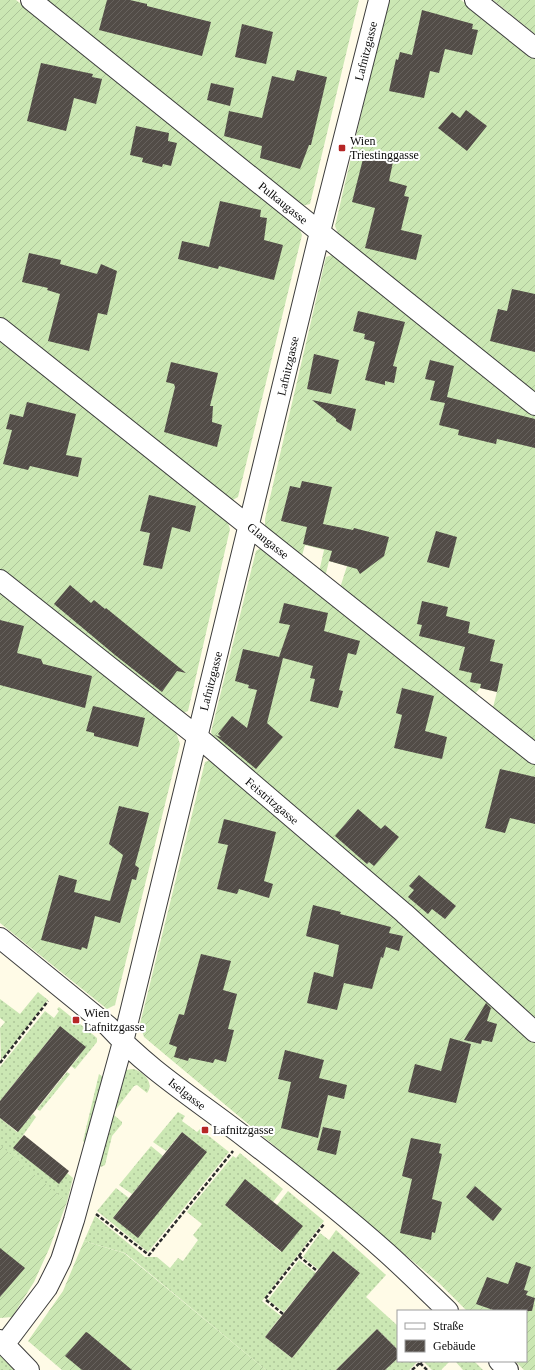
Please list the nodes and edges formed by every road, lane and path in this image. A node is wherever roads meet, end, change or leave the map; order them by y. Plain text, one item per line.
1 (30, 0) edge
2 (378, 0) edge
3 (475, 0) edge
4 (535, 48) edge
5 (320, 232) junction
6 (0, 328) edge
7 (535, 405) edge
8 (250, 526) junction
9 (0, 580) edge
10 (198, 737) junction
11 (535, 754) edge
12 (0, 938) edge
13 (60, 986) junction
14 (535, 1032) edge
15 (123, 1042) junction
16 (0, 1063) edge
17 (245, 1137) junction
18 (79, 1201) junction
19 (335, 1209) junction
20 (299, 1256) junction
21 (318, 1271) dead end
22 (447, 1310) edge
23 (283, 1314) dead end
24 (2, 1342) edge
25 (421, 1362) edge
26 (500, 1362) edge
27 (29, 1370) edge
28 (412, 1370) edge
29 (427, 1370) edge
30 (508, 1370) edge

1 - 5 street, Pulkaugasse
2 - 5 street, Lafnitzgasse
3 - 4 street
5 - 7 street, Pulkaugasse
5 - 8 street, Lafnitzgasse
6 - 8 street, Glangasse
8 - 10 street, Lafnitzgasse
8 - 11 street, Glangasse
9 - 10 street, Feistritzgasse
10 - 14 street, Feistritzgasse
10 - 15 street, Lafnitzgasse
12 - 13 street, Iselgasse
13 - 15 street, Iselgasse
13 - 16 path
15 - 17 street, Iselgasse
15 - 18 street, Lafnitzgasse
17 - 18 path
17 - 19 street, Iselgasse
18 - 24 street, Lafnitzgasse
19 - 20 path
19 - 22 street, Iselgasse
20 - 21 path
20 - 23 path
24 - 27 street
25 - 28 path
25 - 29 path
26 - 30 street

